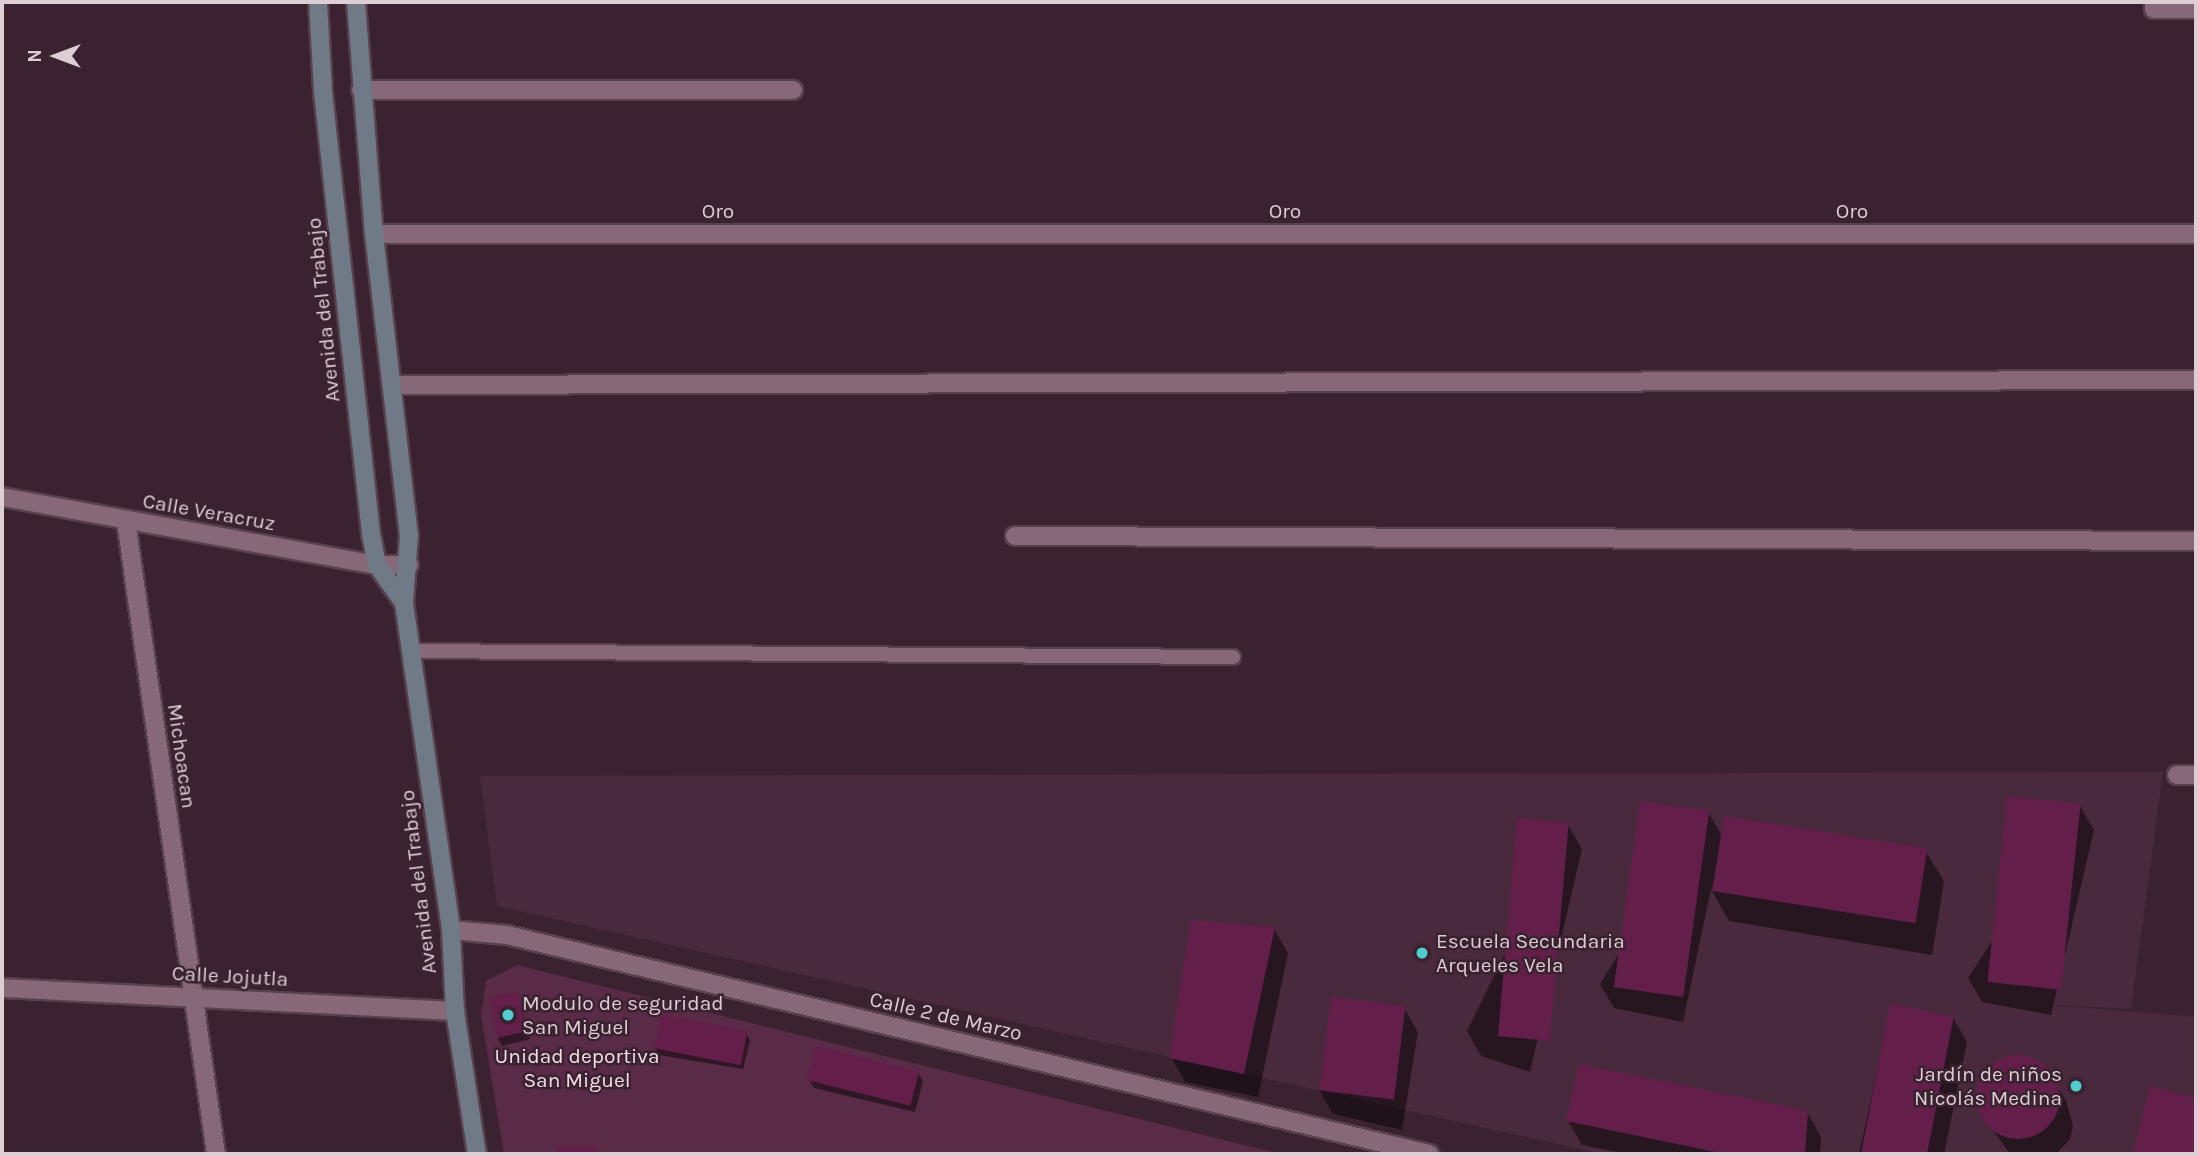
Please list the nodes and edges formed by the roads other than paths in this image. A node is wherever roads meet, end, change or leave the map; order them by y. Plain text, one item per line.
1 (318, 2) edge
2 (356, 2) edge
3 (2154, 2) edge
4 (2196, 9) edge
5 (361, 90) junction
6 (793, 90) dead end
7 (374, 234) junction
8 (2196, 234) edge
9 (2196, 380) edge
10 (391, 385) junction
11 (2, 497) edge
12 (126, 521) junction
13 (1015, 536) dead end
14 (2196, 541) edge
15 (377, 565) junction
16 (410, 565) junction
17 (404, 603) junction
18 (410, 651) junction
19 (1233, 657) dead end
20 (2177, 775) dead end
21 (2196, 775) edge
22 (451, 930) junction
23 (2, 988) edge
24 (192, 997) junction
25 (455, 1011) junction
26 (216, 1154) edge
27 (477, 1154) edge
28 (1429, 1154) edge

1 - 15 main road, Avenida del Trabajo
2 - 5 main road, Avenida del Trabajo
3 - 4 street
5 - 6 street
5 - 7 main road, Avenida del Trabajo
7 - 8 street, Oro
7 - 10 main road, Avenida del Trabajo
9 - 10 street
10 - 16 main road, Avenida del Trabajo
11 - 12 street, Calle Veracruz
12 - 15 street, Calle Veracruz
12 - 24 street, Michoacan
13 - 14 street
15 - 16 street, Calle Veracruz
15 - 17 main road, Avenida del Trabajo
16 - 17 main road, Avenida del Trabajo
17 - 18 main road, Avenida del Trabajo
18 - 19 lane
18 - 22 main road, Avenida del Trabajo
20 - 21 street
22 - 25 main road, Avenida del Trabajo
22 - 28 street, Calle 2 de Marzo
23 - 24 street, Calle Jojutla
24 - 25 street, Calle Jojutla
24 - 26 street, Michoacan
25 - 27 main road, Avenida del Trabajo

